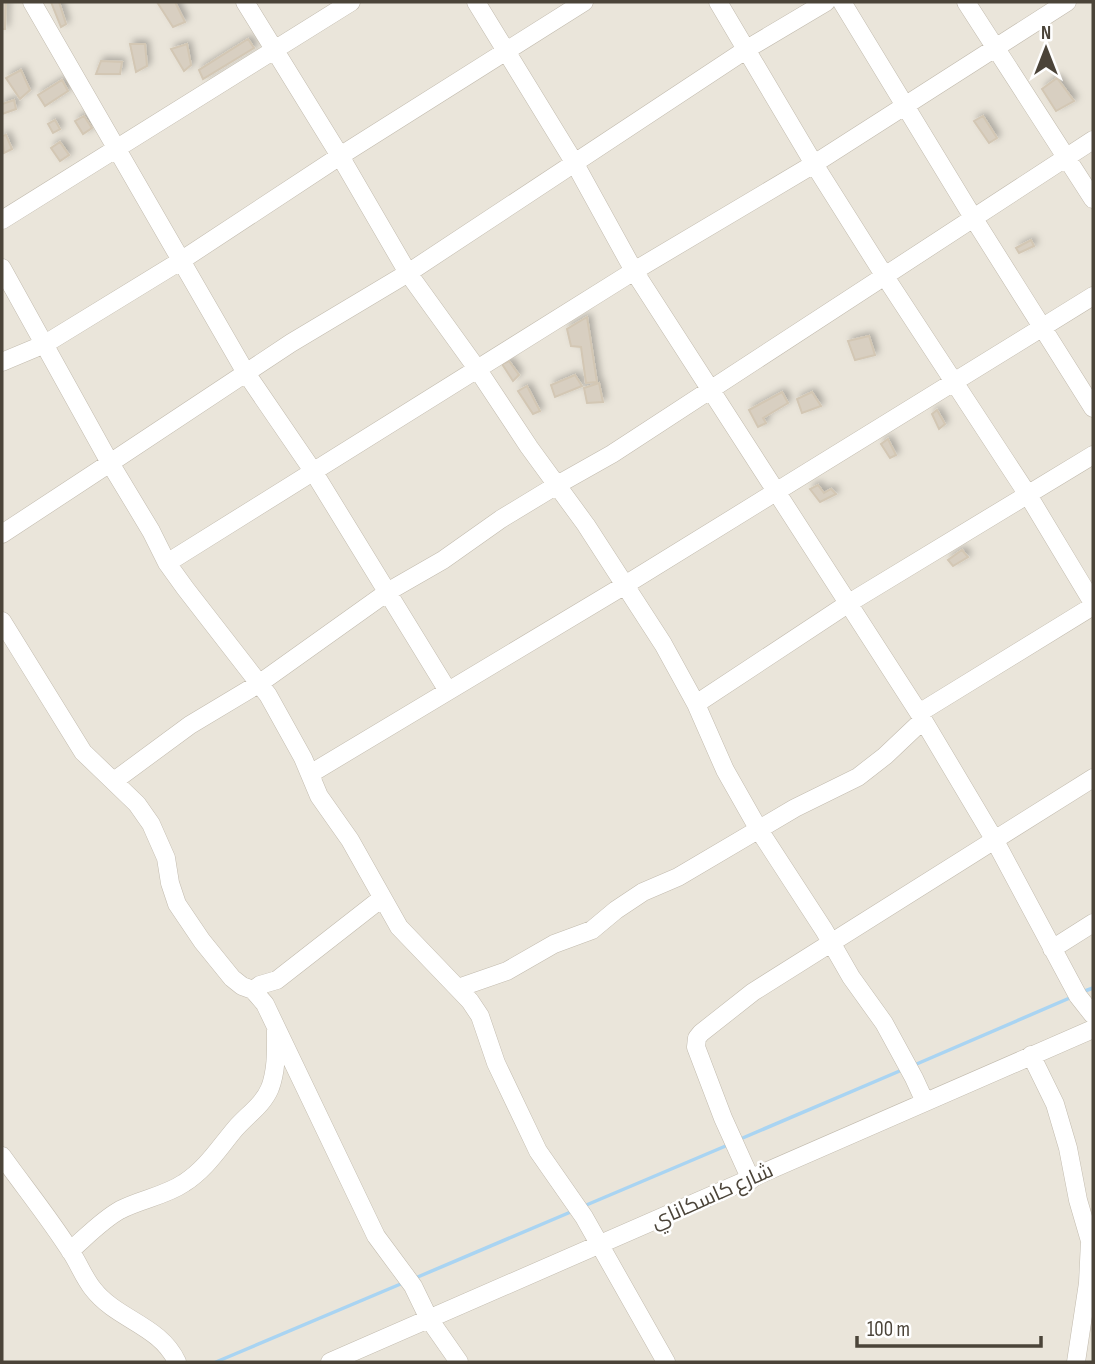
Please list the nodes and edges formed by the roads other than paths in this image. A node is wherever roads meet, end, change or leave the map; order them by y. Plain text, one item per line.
1 (32, 2) edge
2 (245, 2) edge
3 (351, 2) edge
4 (476, 2) edge
5 (584, 2) edge
6 (718, 2) edge
7 (826, 2) edge
8 (842, 2) edge
9 (966, 2) edge
10 (1067, 2) edge
11 (747, 49) junction
12 (994, 49) junction
13 (275, 51) junction
14 (506, 51) junction
15 (905, 105) junction
16 (1093, 140) edge
17 (118, 149) junction
18 (340, 156) junction
19 (1067, 157) junction
20 (574, 162) junction
21 (814, 164) junction
22 (1093, 199) edge
23 (974, 219) junction
24 (2, 220) edge
25 (182, 260) junction
26 (2, 268) edge
27 (634, 271) junction
28 (408, 273) junction
29 (884, 275) junction
30 (1093, 296) edge
31 (1041, 328) junction
32 (46, 344) junction
33 (2, 362) edge
34 (478, 370) junction
35 (246, 373) junction
36 (954, 382) junction
37 (711, 391) junction
38 (1093, 408) edge
39 (1093, 455) edge
40 (110, 463) junction
41 (313, 471) junction
42 (557, 485) junction
43 (776, 490) junction
44 (1028, 495) junction
45 (2, 534) edge
46 (167, 563) junction
47 (625, 585) junction
48 (389, 591) junction
49 (849, 603) junction
50 (1093, 605) edge
51 (2, 621) edge
52 (260, 683) junction
53 (448, 691) junction
54 (696, 704) junction
55 (921, 716) junction
56 (310, 774) junction
57 (1093, 778) edge
58 (114, 781) junction
59 (759, 830) junction
60 (994, 839) junction
61 (382, 898) junction
62 (1093, 923) edge
63 (830, 942) junction
64 (1052, 949) junction
65 (277, 980) junction
66 (458, 988) junction
67 (253, 990) junction
68 (265, 1004) junction
69 (1093, 1015) edge
70 (276, 1027) junction
71 (1093, 1029) edge
72 (1031, 1055) junction
73 (925, 1102) junction
74 (2, 1156) edge
75 (751, 1180) junction
76 (599, 1245) junction
77 (71, 1251) junction
78 (429, 1319) junction
79 (177, 1362) edge
80 (330, 1362) edge
81 (459, 1362) edge
82 (666, 1362) edge
83 (1076, 1362) edge

1 - 17 street
2 - 13 street
3 - 13 street
4 - 14 street
5 - 14 street
6 - 11 street
7 - 11 street
8 - 15 street
9 - 12 street
10 - 12 street
11 - 20 street
11 - 21 street
12 - 15 street
12 - 19 street
13 - 17 street
13 - 18 street
14 - 18 street
14 - 20 street
15 - 21 street
15 - 23 street
16 - 19 street
17 - 24 street
17 - 25 street
18 - 25 street
18 - 28 street
19 - 22 street
19 - 23 street
20 - 27 street
20 - 28 street
21 - 27 street
21 - 29 street
23 - 29 street
23 - 31 street
25 - 32 street
25 - 35 street
26 - 32 street
27 - 34 street
27 - 37 street
28 - 34 street
28 - 35 street
29 - 36 street
29 - 37 street
30 - 31 street
31 - 36 street
31 - 38 street
32 - 33 street
32 - 40 street
34 - 41 street
34 - 42 street
35 - 40 street
35 - 41 street
36 - 43 street
36 - 44 street
37 - 42 street
37 - 43 street
39 - 44 street
40 - 45 street
40 - 46 street
41 - 46 street
41 - 48 street
42 - 47 street
42 - 48 street
43 - 47 street
43 - 49 street
44 - 49 street
44 - 50 street
46 - 52 street
47 - 53 street
47 - 54 street
48 - 52 street
48 - 53 street
49 - 54 street
49 - 55 street
50 - 55 street
51 - 58 street
52 - 56 street
52 - 58 street
53 - 56 street
54 - 59 street
55 - 59 street
55 - 60 street
56 - 61 street
57 - 60 street
58 - 67 street
59 - 63 street
59 - 66 street
60 - 63 street
60 - 64 street
61 - 65 street
61 - 66 street
62 - 64 street
63 - 73 street
63 - 75 street
64 - 69 street
65 - 67 street
65 - 68 street
66 - 76 street
67 - 68 street
68 - 70 street
70 - 77 street
70 - 78 street
71 - 72 street, شارع كاسكاناي
72 - 73 street, شارع كاسكاناي
72 - 83 street
73 - 75 street, شارع كاسكاناي
74 - 77 street
75 - 76 street, شارع كاسكاناي
76 - 78 street, شارع كاسكاناي
76 - 82 street
77 - 79 street
78 - 80 street, شارع كاسكاناي
78 - 81 street

